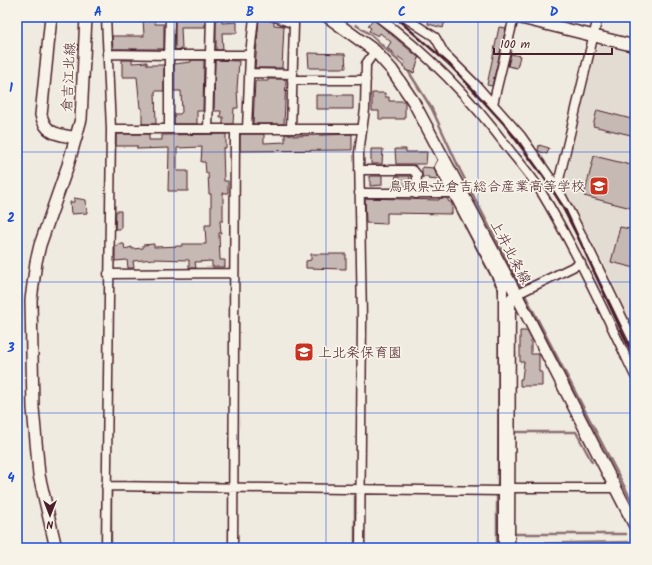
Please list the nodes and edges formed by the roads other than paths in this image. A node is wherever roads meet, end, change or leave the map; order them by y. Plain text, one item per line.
1 (51, 17) edge
2 (86, 17) edge
3 (106, 17) edge
4 (170, 17) edge
5 (211, 17) edge
6 (254, 17) edge
7 (276, 17) edge
8 (328, 17) edge
9 (378, 17) edge
10 (404, 17) edge
11 (514, 17) edge
12 (517, 17) edge
13 (598, 17) edge
14 (593, 36) junction
15 (635, 46) edge
16 (375, 51) junction
17 (107, 54) junction
18 (169, 54) junction
19 (209, 55) junction
20 (250, 55) junction
21 (249, 73) junction
22 (293, 77) junction
23 (366, 80) junction
24 (493, 104) junction
25 (111, 129) junction
26 (168, 129) junction
27 (208, 129) junction
28 (246, 129) junction
29 (291, 129) junction
30 (362, 129) junction
31 (236, 130) junction
32 (76, 138) junction
33 (444, 158) junction
34 (359, 170) junction
35 (557, 188) junction
36 (360, 193) junction
37 (453, 193) junction
38 (416, 194) junction
39 (581, 263) junction
40 (234, 273) junction
41 (108, 274) junction
42 (510, 295) junction
43 (635, 344) edge
44 (635, 376) edge
45 (106, 486) junction
46 (234, 487) junction
47 (510, 488) junction
48 (615, 488) junction
49 (360, 489) junction
50 (502, 491) junction
51 (635, 526) edge
52 (56, 548) edge
53 (106, 548) edge
54 (233, 548) edge
55 (360, 548) edge
56 (503, 548) edge
57 (510, 548) edge

1 - 32 main road, 倉吉江北線
2 - 32 main road, 倉吉江北線
3 - 17 street
4 - 18 street
5 - 19 street
6 - 20 street
7 - 22 street
8 - 16 main road, 上井北条線
9 - 39 street
10 - 24 street
11 - 24 street
12 - 14 main road
13 - 14 street
14 - 15 main road
14 - 35 street
16 - 23 street
16 - 33 main road, 上井北条線
17 - 18 street
17 - 25 street
18 - 19 street
18 - 26 street
19 - 20 street
19 - 27 street
20 - 21 street
21 - 22 street
21 - 28 street
22 - 23 street
22 - 29 street
23 - 30 street
24 - 35 street
25 - 26 street
25 - 41 street
26 - 27 street
27 - 31 street
28 - 29 street
28 - 31 street
29 - 30 street
30 - 34 street
31 - 40 street
32 - 52 main road, 倉吉江北線
33 - 37 street
33 - 42 main road, 上井北条線
34 - 36 street
34 - 38 street
35 - 43 street
36 - 38 street
36 - 49 street
37 - 38 street
37 - 42 street
39 - 42 street
39 - 44 street
40 - 41 street
40 - 46 street
41 - 45 street
42 - 47 street
42 - 48 main road, 上井北条線
42 - 50 street
45 - 46 street
45 - 53 street
46 - 49 street
46 - 54 street
47 - 48 street
47 - 50 street
47 - 57 street
48 - 51 main road, 上井北条線
49 - 50 street
49 - 55 street
50 - 56 street

